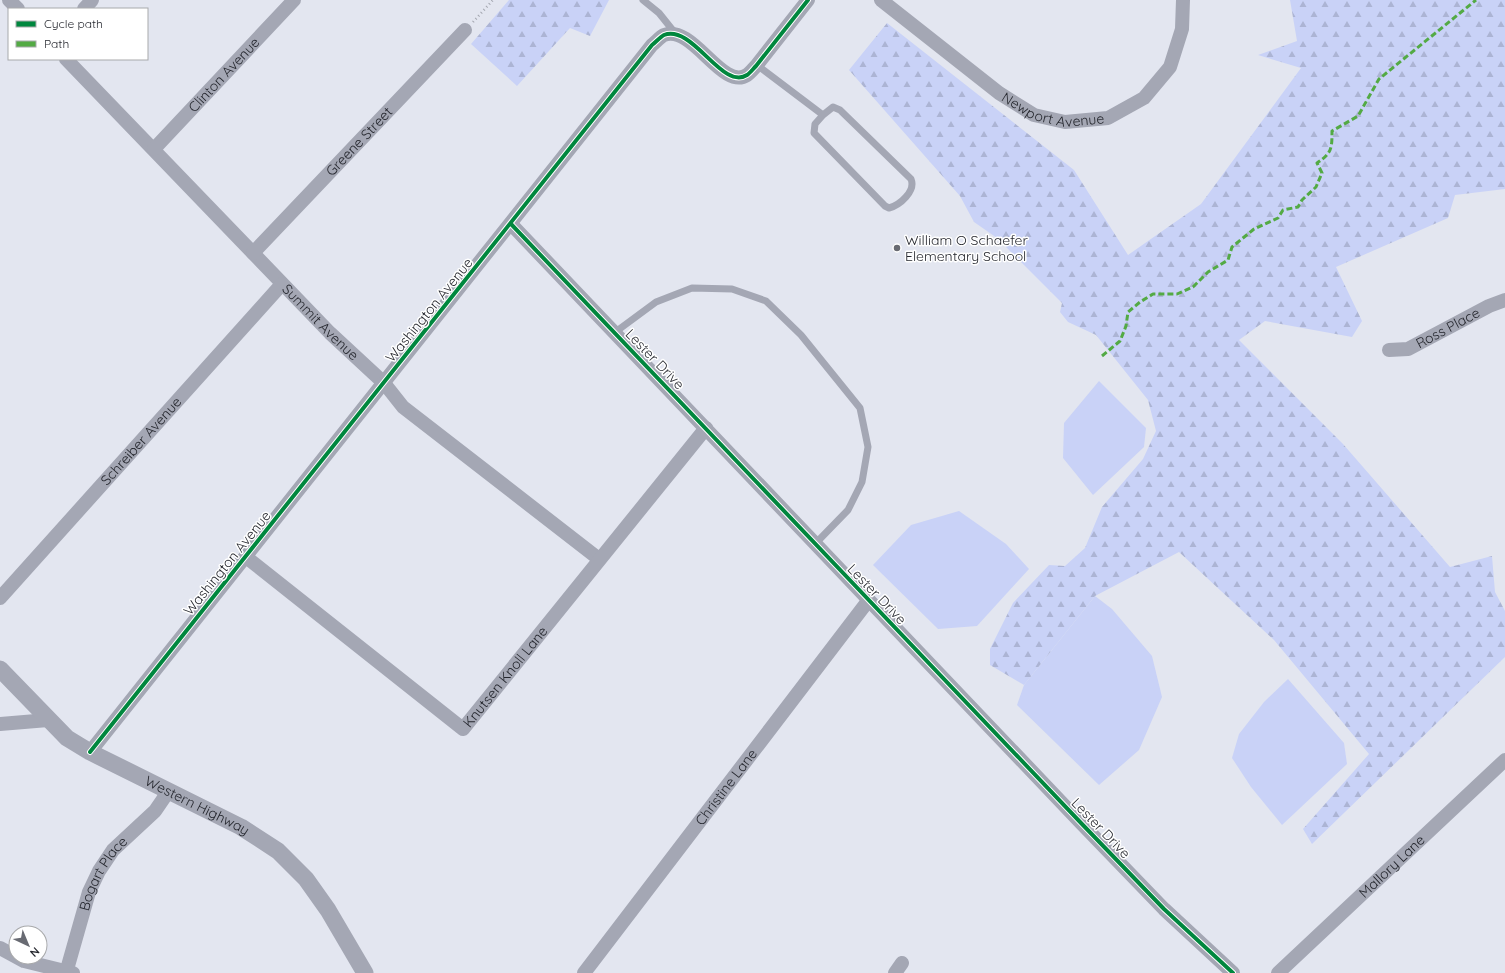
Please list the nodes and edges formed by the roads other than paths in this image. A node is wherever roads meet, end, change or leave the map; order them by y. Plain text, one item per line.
1 (9, 0) edge
2 (92, 0) edge
3 (294, 0) edge
4 (643, 0) edge
5 (808, 0) edge
6 (881, 0) edge
7 (1183, 0) edge
8 (17, 8) edge
9 (85, 8) edge
10 (465, 30) road end
11 (675, 33) junction
12 (67, 60) edge
13 (757, 65) junction
14 (823, 115) junction
15 (154, 149) junction
16 (511, 224) junction
17 (253, 253) junction
18 (282, 284) junction
19 (1505, 300) edge
20 (614, 332) junction
21 (1389, 350) dead end
22 (384, 383) junction
23 (706, 428) junction
24 (815, 544) junction
25 (246, 557) junction
26 (599, 559) junction
27 (0, 598) edge
28 (868, 601) junction
29 (0, 669) edge
30 (48, 720) junction
31 (0, 724) edge
32 (90, 752) junction
33 (1505, 760) edge
34 (168, 792) junction
35 (0, 948) edge
36 (68, 972) edge
37 (365, 973) edge
38 (584, 973) edge
39 (1234, 973) edge
40 (1278, 973) edge

1 - 8 street
2 - 9 street
3 - 15 street, Clinton Avenue
4 - 11 lane
5 - 13 street
6 - 7 street, Newport Avenue
10 - 17 street, Greene Street
11 - 13 street
11 - 16 street, Washington Avenue
12 - 15 street, Summit Avenue
13 - 14 lane
14 - 14 lane
15 - 17 street, Summit Avenue
16 - 20 street, Lester Drive
16 - 22 street, Washington Avenue
17 - 18 street, Summit Avenue
18 - 22 street, Summit Avenue
18 - 27 street, Schreiber Avenue
19 - 21 street, Ross Place
20 - 23 street, Lester Drive
20 - 24 lane
22 - 25 street, Washington Avenue
22 - 26 street, Summit Avenue
23 - 24 street, Lester Drive
23 - 26 street, Knutsen Knoll Lane
24 - 28 street, Lester Drive
25 - 26 street, Knutsen Knoll Lane
25 - 32 street, Washington Avenue
28 - 38 street, Christine Lane
28 - 39 street, Lester Drive
29 - 30 street, Western Highway
30 - 31 street
30 - 32 street, Western Highway
32 - 34 street, Western Highway
33 - 40 street, Mallory Lane
34 - 36 street, Bogart Place
34 - 37 street, Western Highway
35 - 36 street

